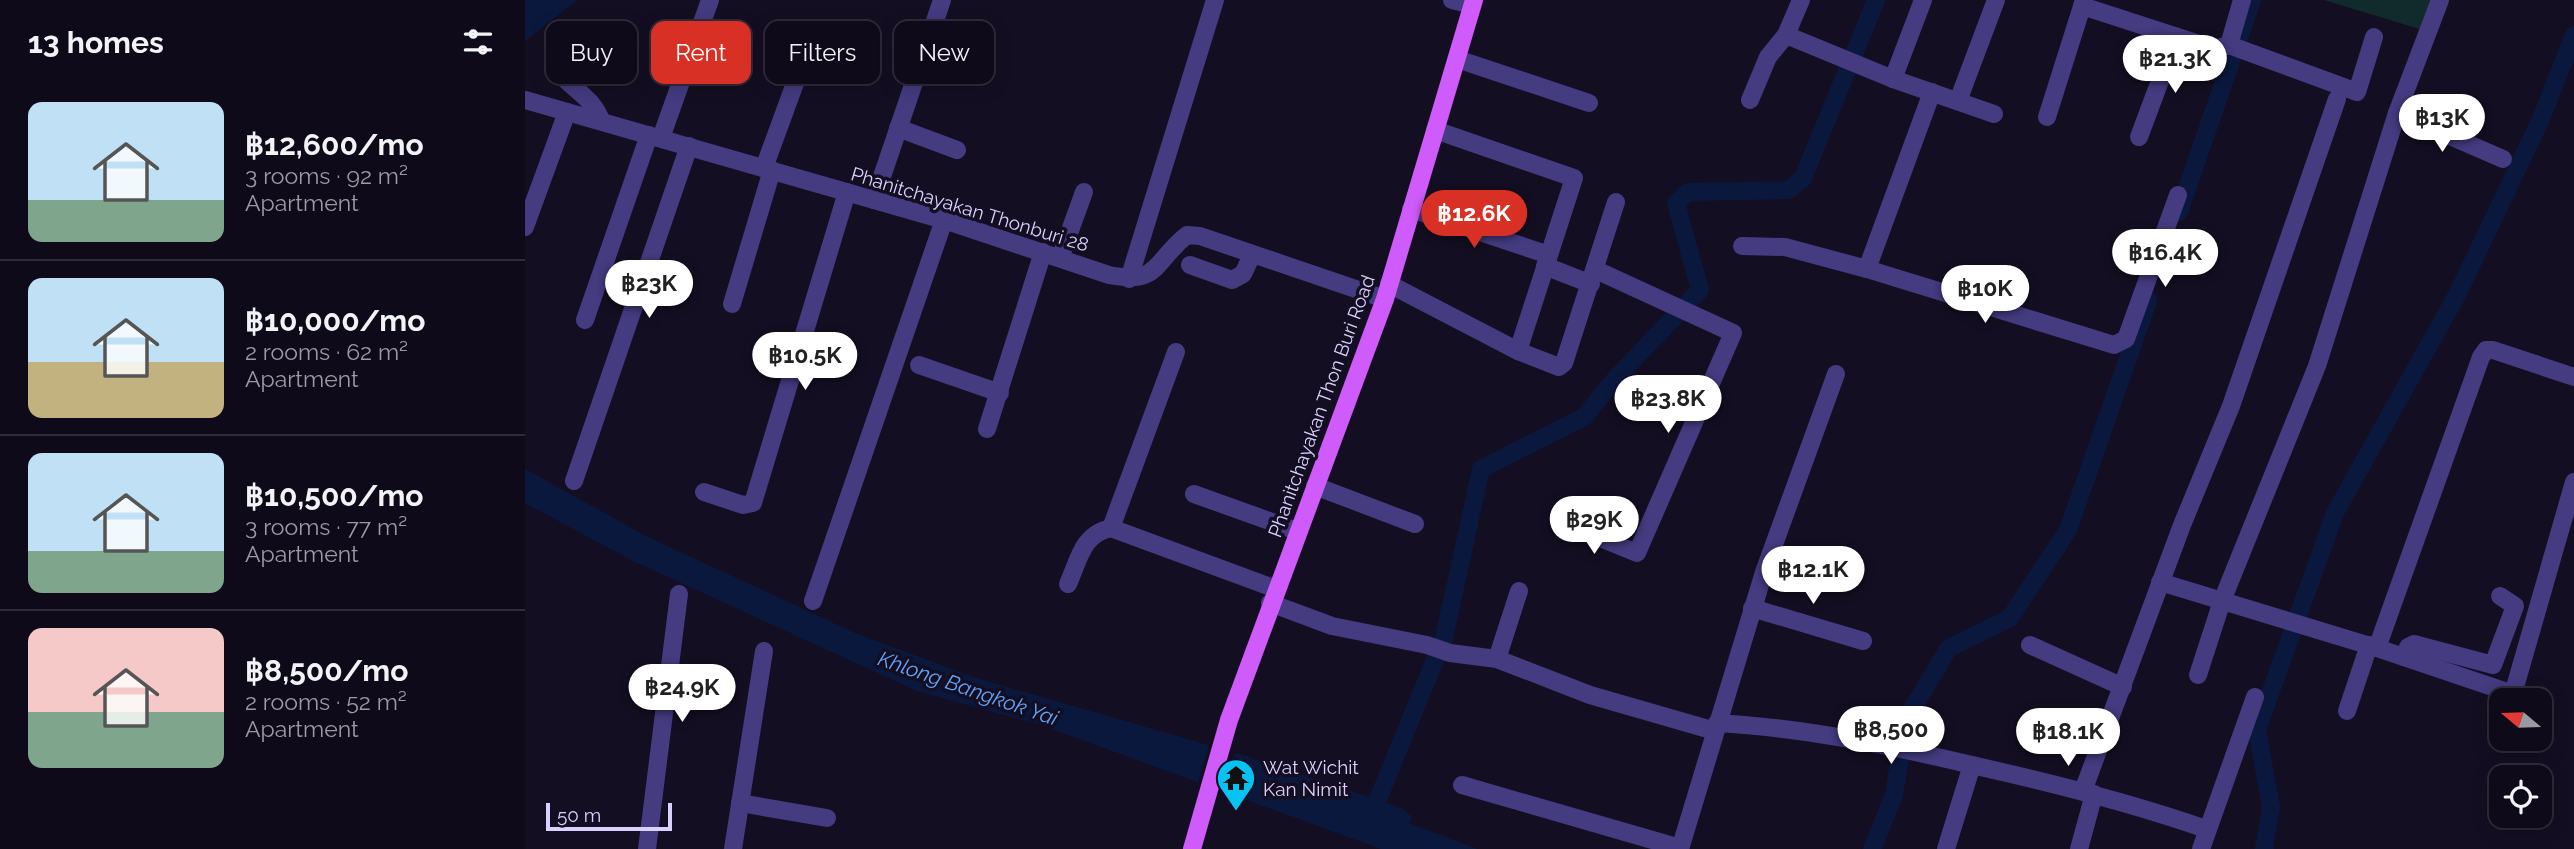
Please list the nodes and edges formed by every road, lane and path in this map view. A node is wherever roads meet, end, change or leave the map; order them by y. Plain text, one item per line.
1 (710, 0) edge
2 (942, 0) edge
3 (1215, 0) edge
4 (1452, 0) edge
5 (1801, 0) edge
6 (1923, 0) edge
7 (1996, 0) edge
8 (2242, 0) edge
9 (2439, 0) edge
10 (1473, 3) edge
11 (2083, 3) edge
12 (1786, 35) junction
13 (2374, 37) dead end
14 (2176, 38) junction
15 (2236, 48) junction
16 (1457, 59) junction
17 (1893, 79) junction
18 (570, 84) edge
19 (796, 84) edge
20 (1932, 92) junction
21 (2337, 99) dead end
22 (525, 100) edge
23 (1750, 100) dead end
24 (1958, 101) junction
25 (1589, 103) dead end
26 (567, 112) junction
27 (2397, 113) junction
28 (1994, 114) dead end
29 (2047, 117) dead end
30 (601, 121) junction
31 (898, 128) junction
32 (1435, 130) junction
33 (655, 137) junction
34 (2139, 137) dead end
35 (689, 146) junction
36 (957, 150) dead end
37 (2503, 159) dead end
38 (768, 169) junction
39 (847, 192) junction
40 (1084, 192) dead end
41 (2178, 195) dead end
42 (874, 200) junction
43 (1616, 202) dead end
44 (1411, 209) junction
45 (944, 220) junction
46 (525, 227) edge
47 (1742, 246) dead end
48 (1051, 255) junction
49 (1252, 255) junction
50 (1547, 261) junction
51 (1190, 265) dead end
52 (1867, 269) junction
53 (1593, 277) junction
54 (1129, 279) junction
55 (1387, 292) junction
56 (731, 304) dead end
57 (585, 320) dead end
58 (1518, 351) junction
59 (1176, 352) dead end
60 (919, 365) dead end
61 (1836, 374) dead end
62 (2574, 377) edge
63 (1000, 393) junction
64 (987, 429) dead end
65 (574, 481) dead end
66 (2574, 482) edge
67 (1315, 486) junction
68 (704, 492) dead end
69 (1194, 494) dead end
70 (1415, 524) dead end
71 (1566, 524) dead end
72 (1111, 528) junction
73 (1297, 531) junction
74 (2160, 582) junction
75 (1068, 584) dead end
76 (1519, 591) dead end
77 (679, 594) dead end
78 (1273, 596) junction
79 (2500, 596) dead end
80 (813, 601) dead end
81 (2222, 601) junction
82 (1752, 608) junction
83 (1863, 641) dead end
84 (2030, 645) dead end
85 (2373, 646) junction
86 (764, 651) dead end
87 (2404, 657) junction
88 (1497, 659) junction
89 (2198, 675) dead end
90 (2123, 687) junction
91 (2495, 688) edge
92 (2515, 688) edge
93 (2255, 697) dead end
94 (2347, 711) dead end
95 (1716, 727) junction
96 (1972, 765) junction
97 (1462, 785) dead end
98 (2089, 793) junction
99 (740, 803) junction
100 (827, 818) dead end
101 (2206, 829) junction
102 (1680, 848) edge
103 (647, 849) edge
104 (733, 849) edge
105 (1192, 849) edge
106 (1946, 849) edge
107 (2079, 849) edge
108 (2201, 849) edge

1 - 33 street
2 - 31 street
3 - 54 street
4 - 10 street
5 - 12 street
6 - 17 street
7 - 24 street
8 - 15 street
9 - 27 street
10 - 16 main road, Phanitchayakan Thon Buri Road
11 - 14 street
11 - 29 street
12 - 17 street
12 - 23 street
13 - 15 street
14 - 15 street
14 - 34 street
16 - 25 street
16 - 32 main road, Phanitchayakan Thon Buri Road
17 - 20 street
18 - 30 street
19 - 38 street
20 - 24 street
20 - 52 street
21 - 74 street
22 - 26 street, Phanitchayakan Thonburi 28
24 - 28 street
26 - 30 street, Phanitchayakan Thonburi 28
26 - 46 street
27 - 37 street
27 - 81 street
30 - 33 street, Phanitchayakan Thonburi 28
31 - 36 street
31 - 42 street
32 - 44 main road, Phanitchayakan Thon Buri Road
32 - 50 street
33 - 35 street, Phanitchayakan Thonburi 28
33 - 57 street
35 - 38 street, Phanitchayakan Thonburi 28
35 - 65 street
38 - 39 street, Phanitchayakan Thonburi 28
38 - 56 street
39 - 42 street, Phanitchayakan Thonburi 28
39 - 68 street
40 - 48 street
41 - 52 street
42 - 45 street, Phanitchayakan Thonburi 28
43 - 53 street
44 - 50 street
44 - 55 main road, Phanitchayakan Thon Buri Road
45 - 48 street, Phanitchayakan Thonburi 28
45 - 80 street
47 - 52 street
48 - 54 street, Phanitchayakan Thonburi 28
48 - 63 street
49 - 51 street
49 - 54 street
49 - 55 street
50 - 53 street
50 - 58 street
53 - 58 street
53 - 71 street
55 - 58 street
55 - 67 main road, Phanitchayakan Thon Buri Road
59 - 72 street
60 - 63 street
61 - 82 street
62 - 85 street
63 - 64 street
66 - 92 street
67 - 70 street
67 - 73 main road, Phanitchayakan Thon Buri Road
69 - 73 street
72 - 75 street
72 - 78 street
73 - 78 main road, Phanitchayakan Thon Buri Road
74 - 81 street
74 - 90 street
76 - 88 street
77 - 103 street
78 - 88 street
78 - 105 main road, Phanitchayakan Thon Buri Road
79 - 87 street
81 - 85 street
81 - 89 street
82 - 83 street
82 - 95 street
84 - 90 street
85 - 87 street
85 - 94 street
86 - 99 street
87 - 91 street
88 - 95 street
90 - 98 street
93 - 101 street
95 - 96 street
95 - 102 street
96 - 98 street
96 - 106 street
97 - 102 street
98 - 101 street
98 - 107 street
99 - 100 street
99 - 104 street
101 - 108 street

